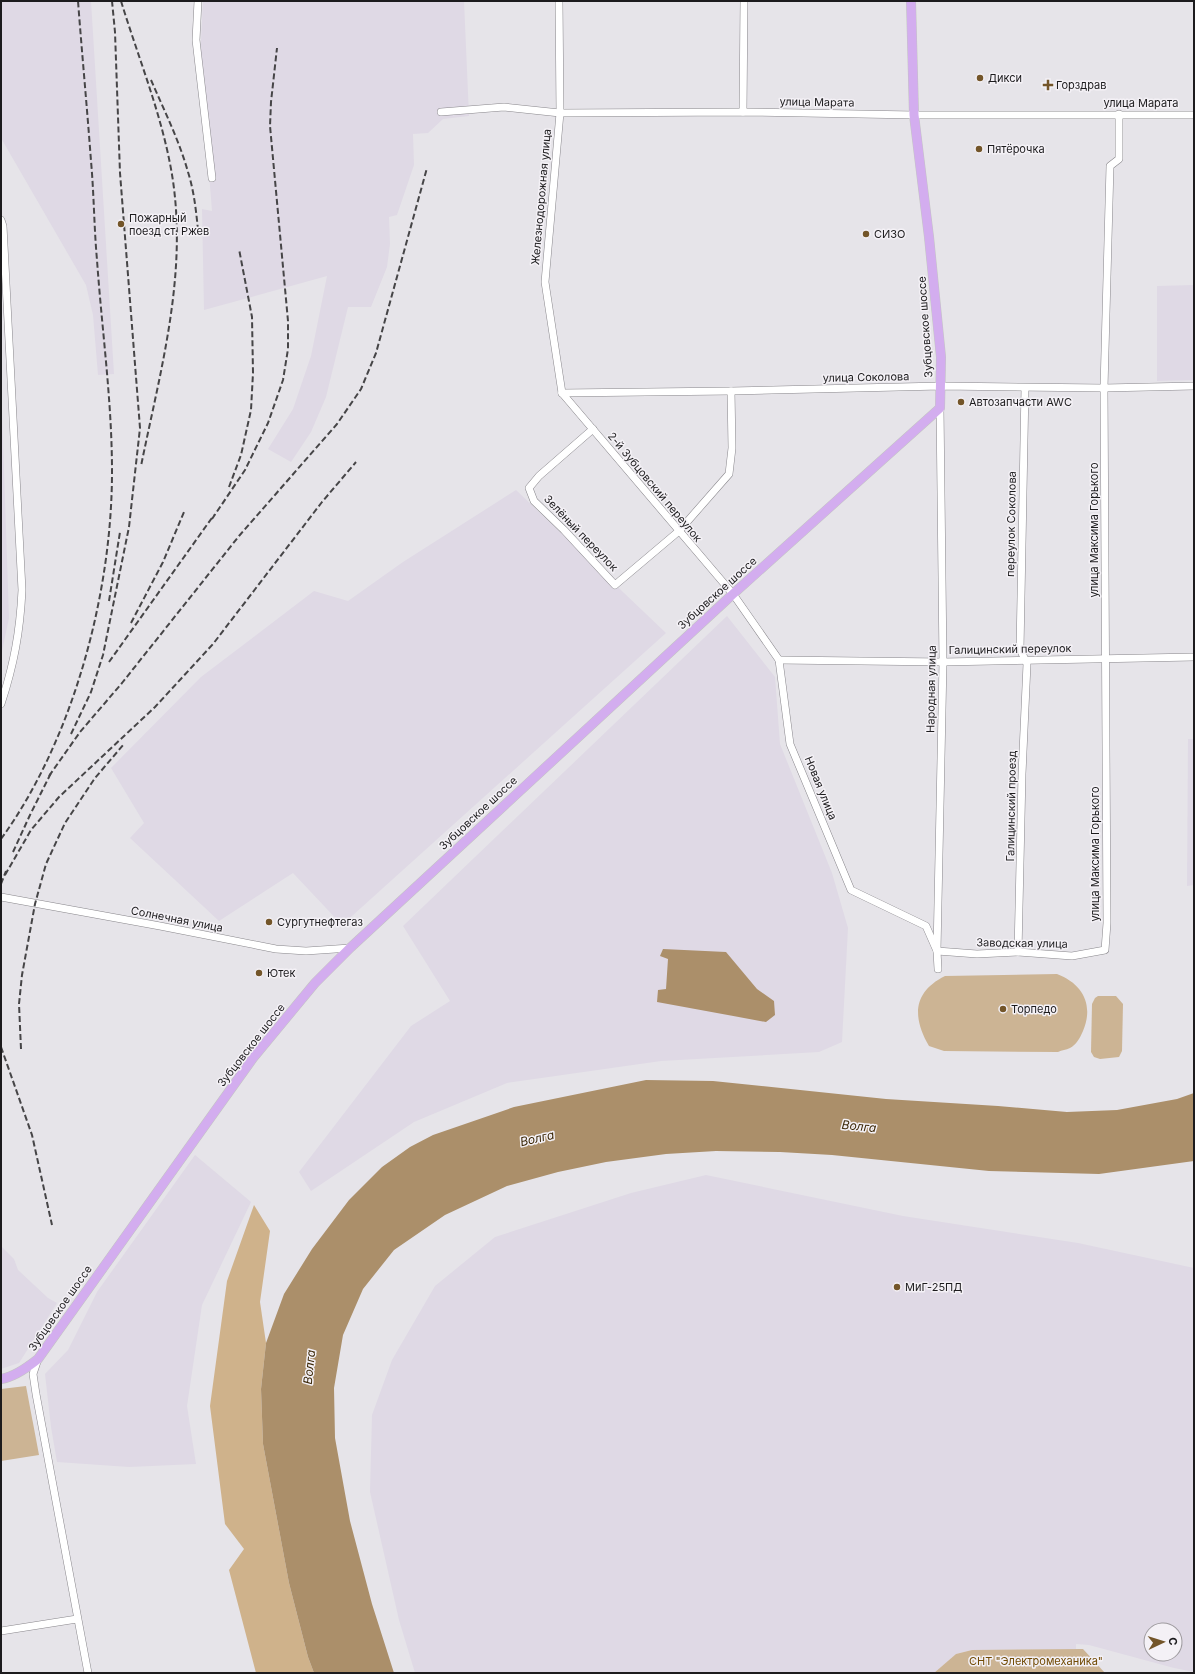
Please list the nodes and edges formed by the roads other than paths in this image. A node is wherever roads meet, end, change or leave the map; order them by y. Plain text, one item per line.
1 (198, 1) edge
2 (559, 1) edge
3 (744, 1) edge
4 (911, 1) edge
5 (441, 112) dead end
6 (743, 112) junction
7 (560, 113) junction
8 (1119, 114) junction
9 (914, 115) junction
10 (1194, 115) edge
11 (212, 178) dead end
12 (1, 220) edge
13 (941, 386) junction
14 (1194, 386) edge
15 (1025, 388) junction
16 (1104, 388) junction
17 (731, 391) junction
18 (562, 393) junction
19 (940, 408) junction
20 (593, 429) junction
21 (679, 531) junction
22 (733, 594) junction
23 (1105, 657) junction
24 (1194, 657) edge
25 (778, 660) junction
26 (1026, 660) junction
27 (943, 662) junction
28 (1, 704) edge
29 (1, 898) edge
30 (350, 948) junction
31 (1105, 950) joint
32 (937, 951) junction
33 (1018, 952) junction
34 (938, 970) dead end
35 (38, 1359) junction
36 (1, 1379) edge
37 (77, 1619) junction
38 (1, 1630) edge
39 (88, 1673) edge

1 - 11 street
2 - 7 street, Железнодорожная улица
3 - 6 street
4 - 9 main road, Зубцовское шоссе
5 - 7 street, улица Марата
6 - 7 street, улица Марата
6 - 9 street, улица Марата
7 - 18 street, Железнодорожная улица
8 - 9 street, улица Марата
8 - 10 street, улица Марата
8 - 16 street, улица Максима Горького
9 - 13 main road, Зубцовское шоссе
12 - 28 street
13 - 15 street, улица Соколова
13 - 17 street, улица Соколова
13 - 19 main road, Зубцовское шоссе
14 - 16 street, улица Соколова
15 - 16 street, улица Соколова
15 - 26 street, переулок Соколова
16 - 23 street, улица Максима Горького
17 - 18 street, улица Соколова
17 - 21 street
18 - 20 street, 2-й Зубцовский переулок
19 - 22 main road, Зубцовское шоссе
19 - 27 street, Народная улица
20 - 21 street, 2-й Зубцовский переулок
20 - 21 street, Зелёный переулок
21 - 22 street, 2-й Зубцовский переулок
22 - 25 street, Новая улица
22 - 30 main road, Зубцовское шоссе
23 - 24 street, Галицинский переулок
23 - 26 street, Галицинский переулок
23 - 31 street, улица Максима Горького
25 - 27 street, Галицинский переулок
25 - 32 street, Новая улица
26 - 27 street, Галицинский переулок
26 - 33 street, Галицинский проезд
27 - 32 street, Народная улица
29 - 30 street, Солнечная улица
30 - 35 main road, Зубцовское шоссе
31 - 33 street, Заводская улица
32 - 33 street, Заводская улица
32 - 34 street, Народная улица
35 - 36 main road
35 - 37 street, Зубцовское шоссе
37 - 38 street
37 - 39 street, Зубцовское шоссе

